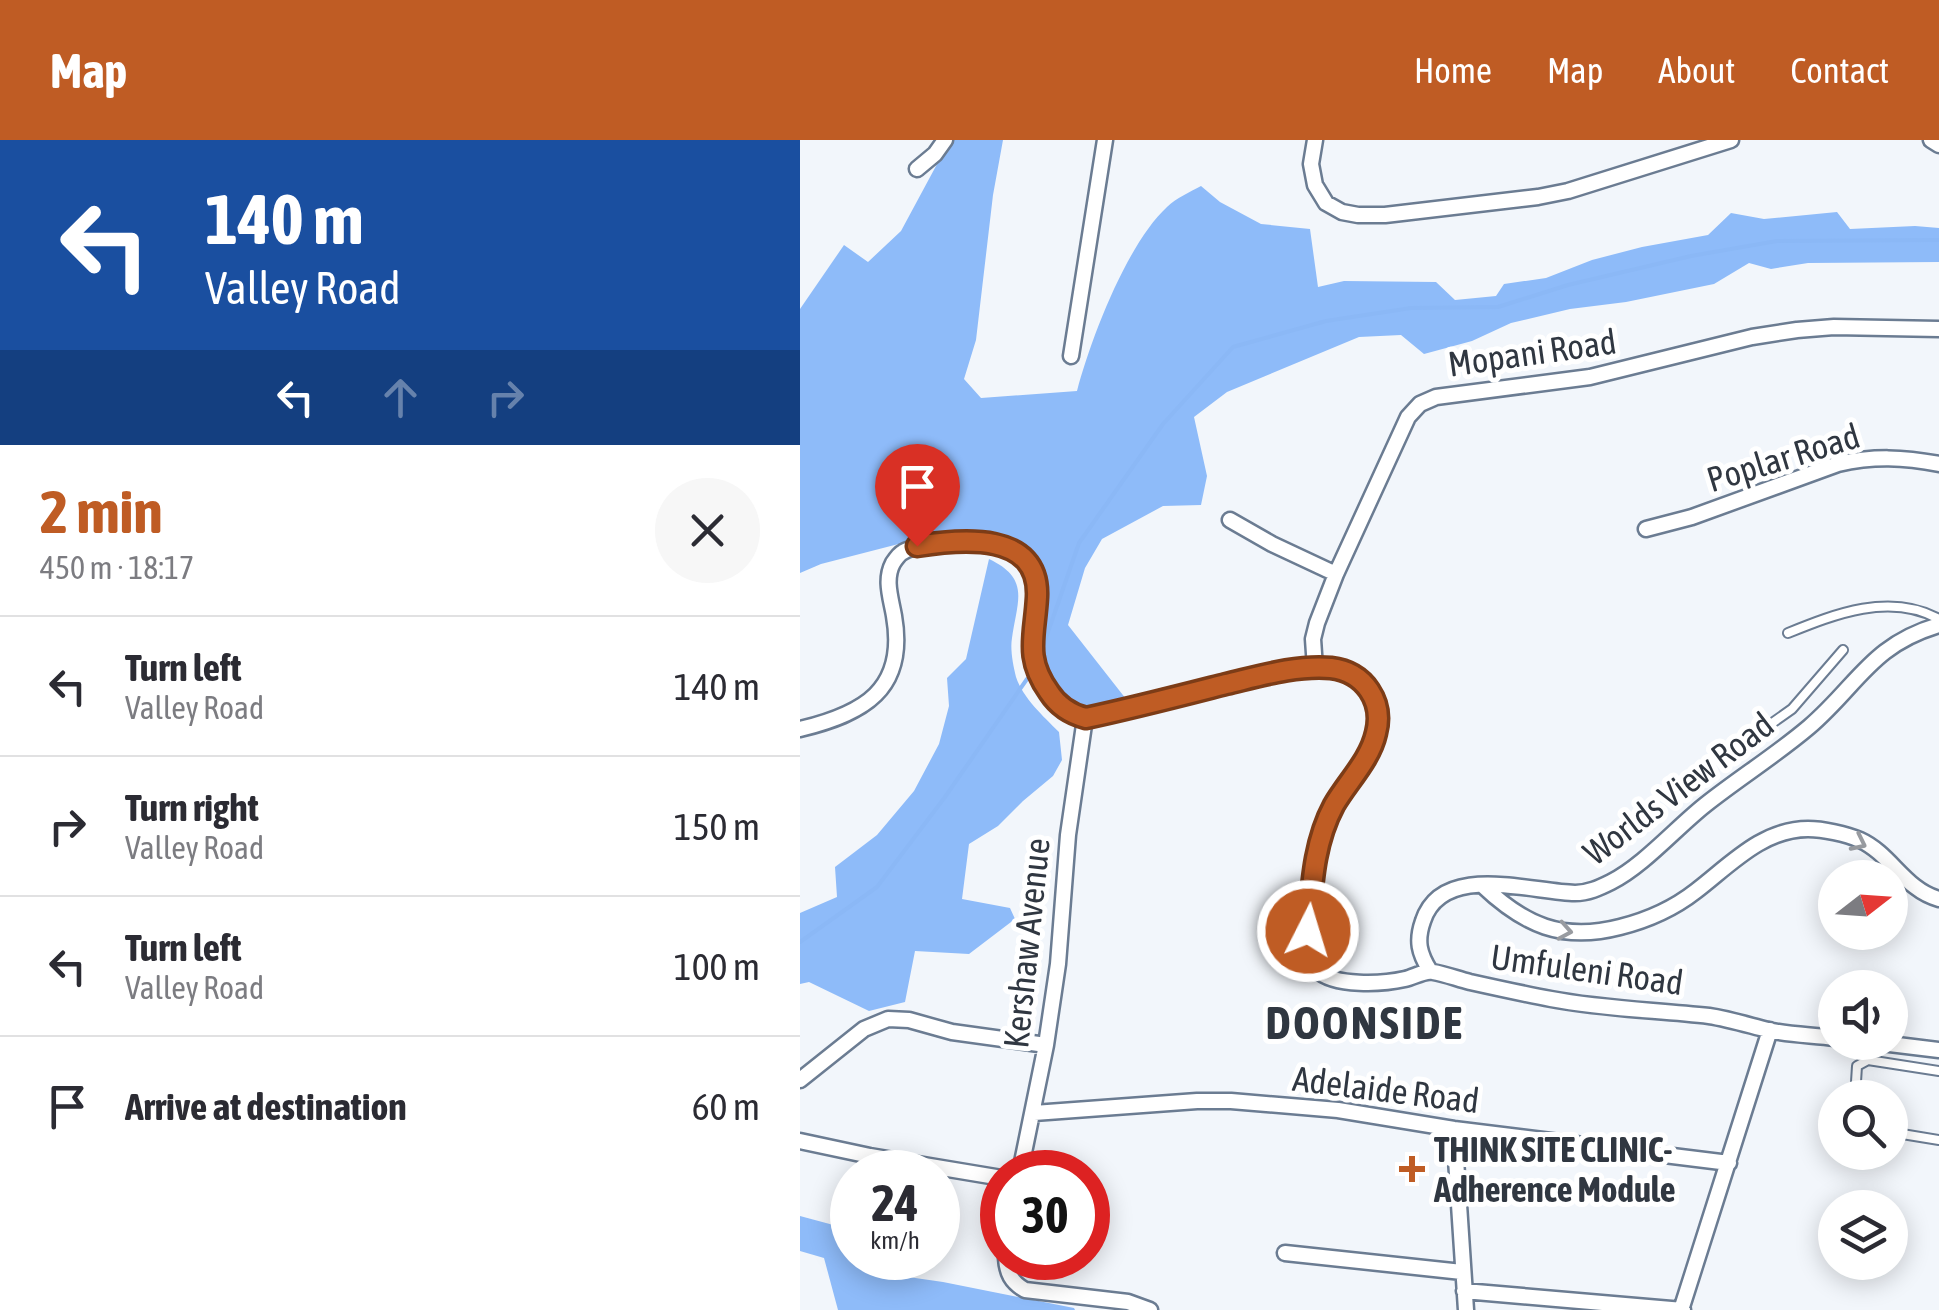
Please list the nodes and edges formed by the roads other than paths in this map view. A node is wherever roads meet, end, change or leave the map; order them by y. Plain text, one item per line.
1 (945, 140) edge
2 (1105, 140) edge
3 (1315, 140) edge
4 (1731, 140) edge
5 (1931, 140) edge
6 (1939, 145) edge
7 (917, 168) dead end
8 (1939, 329) edge
9 (1071, 356) dead end
10 (1939, 464) edge
11 (1230, 520) dead end
12 (1646, 529) dead end
13 (1336, 574) junction
14 (1939, 622) edge
15 (1788, 634) dead end
16 (1843, 650) dead end
17 (1315, 668) junction
18 (1792, 709) junction
19 (1086, 718) junction
20 (1810, 726) junction
21 (800, 729) edge
22 (1744, 743) dead end
23 (1482, 884) junction
24 (1939, 899) edge
25 (1430, 971) junction
26 (1770, 1030) junction
27 (1818, 1036) edge
28 (1046, 1045) junction
29 (1908, 1046) edge
30 (1939, 1050) edge
31 (1939, 1070) edge
32 (800, 1080) edge
33 (1856, 1080) edge
34 (1034, 1113) junction
35 (1454, 1129) junction
36 (1908, 1135) edge
37 (1939, 1140) edge
38 (800, 1141) edge
39 (1025, 1150) edge
40 (1729, 1163) junction
41 (980, 1174) edge
42 (1286, 1253) dead end
43 (1462, 1272) junction
44 (1012, 1280) edge
45 (1464, 1291) junction
46 (1150, 1310) edge
47 (1466, 1310) edge
48 (1682, 1310) edge

1 - 7 street
2 - 9 street
3 - 4 street
5 - 6 street
8 - 13 street, Mopani Road
10 - 12 street, Poplar Road
11 - 13 street
13 - 17 street, Mopani Road
14 - 15 lane
14 - 20 street, Worlds View Road
16 - 18 lane
17 - 19 street
17 - 25 street, Umfuleni Road
18 - 20 lane
18 - 22 lane
19 - 21 street
19 - 28 street, Kershaw Avenue
20 - 23 street, Worlds View Road
23 -> 24 street
23 - 25 street, Worlds View Road
25 - 26 street, Umfuleni Road
26 - 27 street, Umfuleni Road
26 - 40 street
28 - 32 street
28 - 34 street, Kershaw Avenue
29 - 30 street
31 - 33 lane
34 - 35 street, Adelaide Road
34 - 39 street, Kershaw Avenue
35 - 40 street, Adelaide Road
35 - 43 street
36 - 37 lane
38 - 41 street
40 - 48 street
42 - 43 street
43 - 45 street
44 - 46 street
45 - 47 street
45 - 48 street

